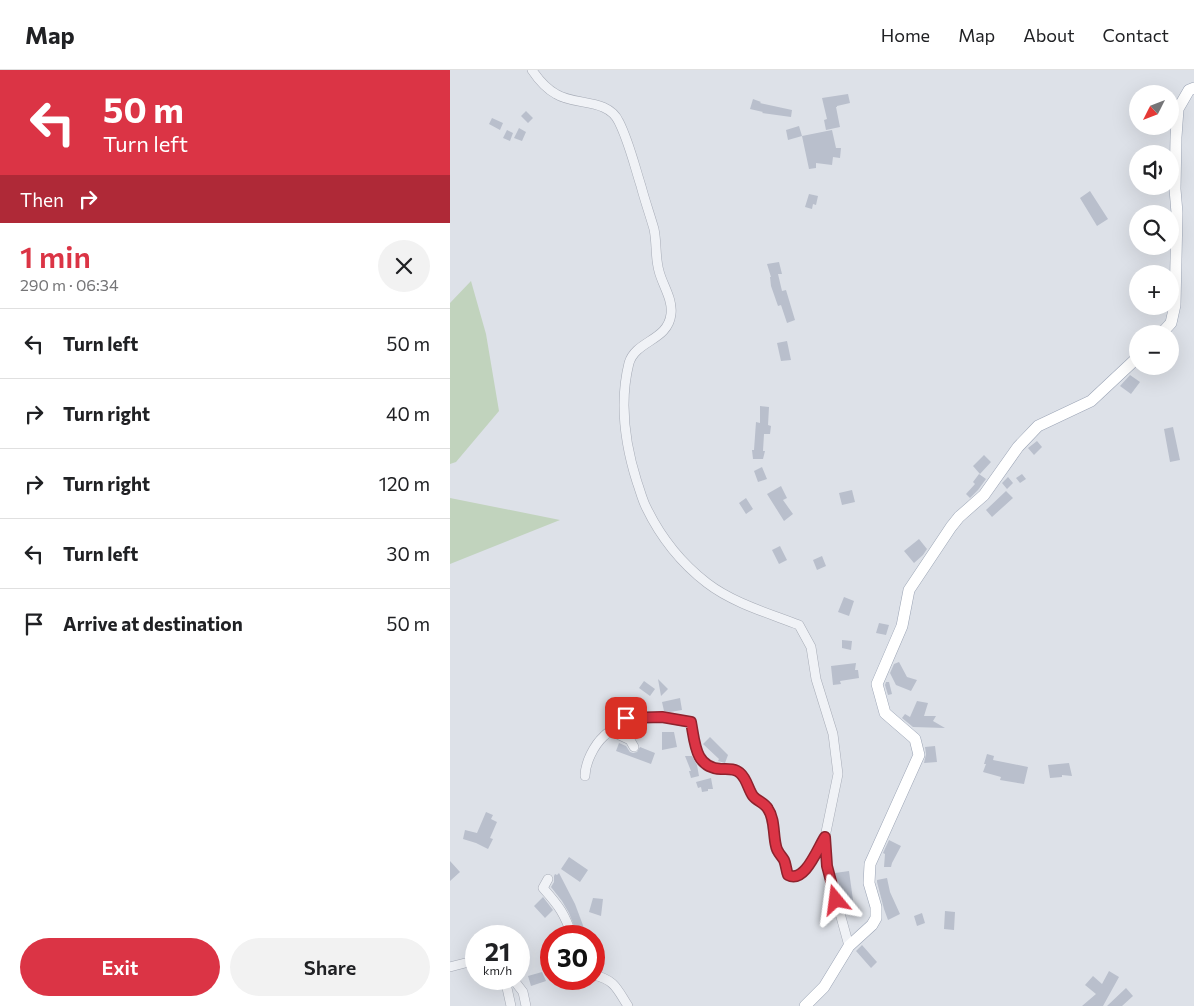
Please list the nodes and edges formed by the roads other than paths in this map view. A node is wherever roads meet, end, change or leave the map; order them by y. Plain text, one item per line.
1 (532, 70) edge
2 (1194, 88) edge
3 (1169, 325) edge
4 (1129, 366) edge
5 (618, 726) junction
6 (634, 747) dead end
7 (585, 776) dead end
8 (825, 837) junction
9 (548, 879) dead end
10 (568, 925) edge
11 (849, 946) junction
12 (465, 963) edge
13 (450, 967) edge
14 (605, 978) edge
15 (507, 990) edge
16 (521, 990) edge
17 (807, 1005) edge
18 (510, 1006) edge
19 (526, 1006) edge
20 (628, 1006) edge

1 - 8 street
2 - 3 main road
4 - 11 main road
5 - 6 street
5 - 7 street
5 - 8 street
8 - 11 street
9 - 10 street
11 - 17 main road
12 - 13 street
14 - 20 street
15 - 18 street
16 - 19 street

